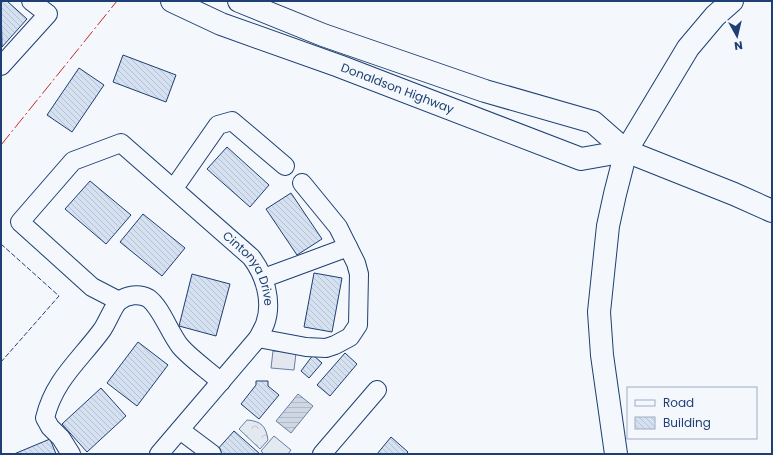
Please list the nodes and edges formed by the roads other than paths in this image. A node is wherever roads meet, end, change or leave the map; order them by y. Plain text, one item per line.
1 (31, 1) edge
2 (172, 1) edge
3 (239, 1) edge
4 (732, 1) edge
5 (1, 66) edge
6 (626, 151) junction
7 (285, 166) dead end
8 (302, 183) dead end
9 (174, 188) junction
10 (772, 211) edge
11 (348, 247) junction
12 (264, 278) junction
13 (119, 301) junction
14 (258, 338) junction
15 (221, 382) junction
16 (377, 390) dead end
17 (180, 430) junction
18 (71, 454) edge
19 (159, 454) edge
20 (212, 454) edge
21 (322, 454) edge
22 (616, 454) edge

1 - 5 street
2 - 6 main road, Donaldson Highway
3 - 6 main road, Donaldson Highway
4 - 6 main road
6 - 10 main road, Donaldson Highway
6 - 22 main road
7 - 9 street
8 - 11 street
9 - 12 street, Cintonya Drive
9 - 13 street, Cintonya Drive
11 - 12 street
11 - 14 street
12 - 14 street, Cintonya Drive
13 - 15 street
13 - 18 street
14 - 15 street, Cintonya Drive
15 - 17 street, Cintonya Drive
16 - 21 street
17 - 19 street, Cintonya Drive
17 - 20 street

